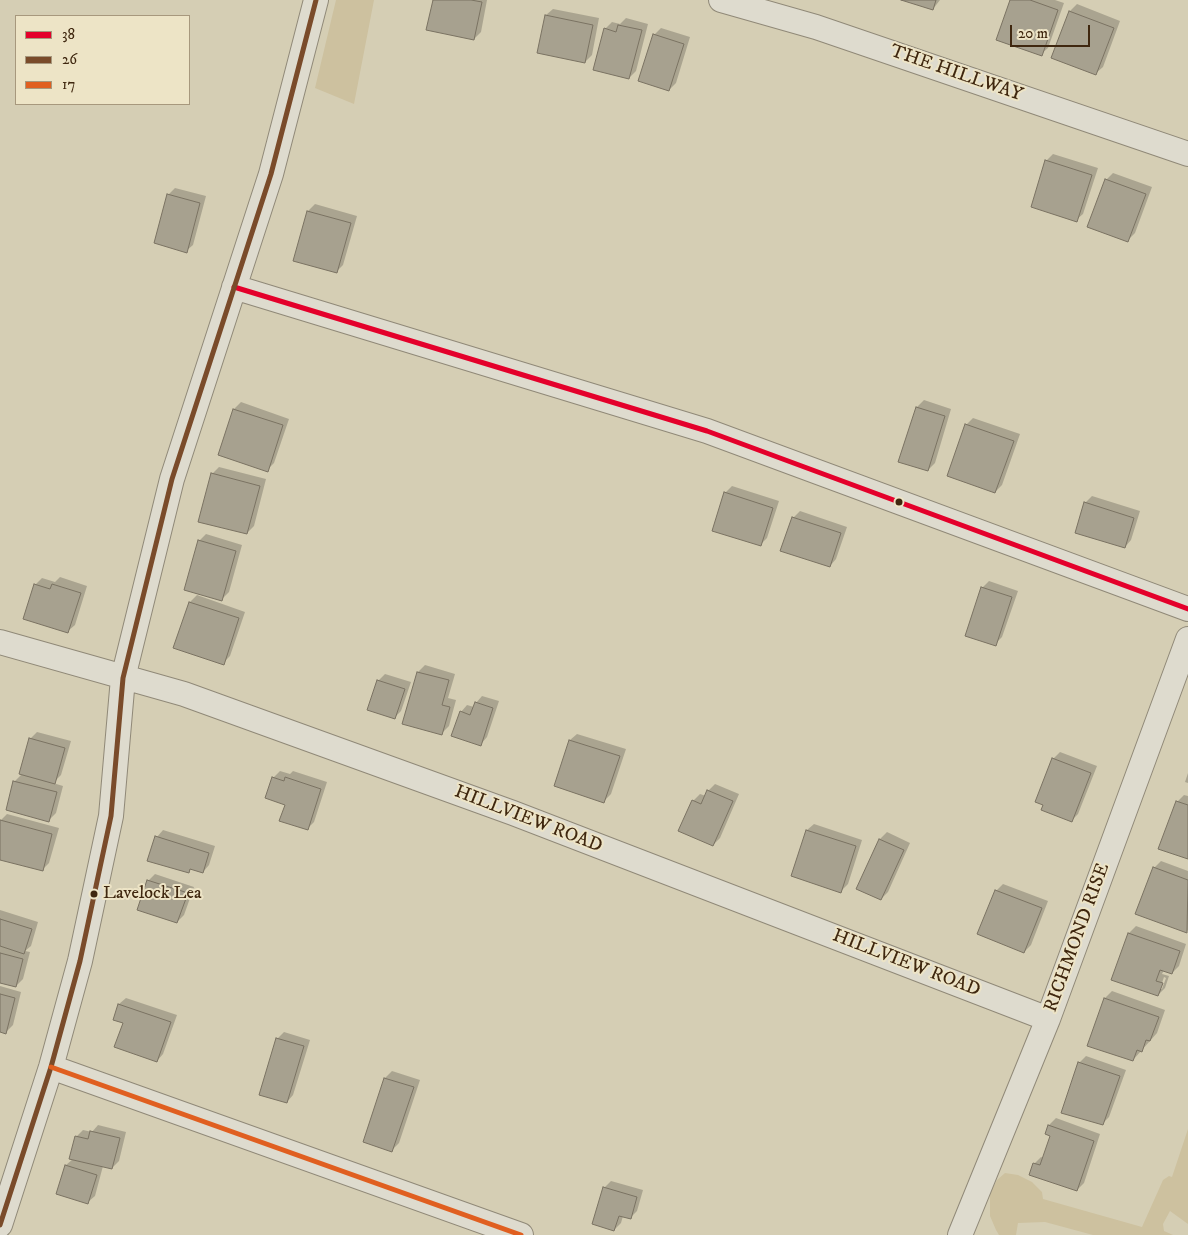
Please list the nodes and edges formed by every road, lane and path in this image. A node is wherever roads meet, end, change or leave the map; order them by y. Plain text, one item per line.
1 (316, 0) edge
2 (721, 0) edge
3 (1188, 154) edge
4 (234, 287) junction
5 (1188, 609) edge
6 (1188, 639) edge
7 (0, 642) edge
8 (123, 678) junction
9 (1048, 1019) junction
10 (51, 1067) junction
11 (0, 1225) edge
12 (521, 1235) edge
13 (960, 1235) edge

1 - 4 street
2 - 3 street, THE HILLWAY
4 - 5 street
4 - 8 street
6 - 9 street, RICHMOND RISE
7 - 8 street, HILLVIEW ROAD
8 - 9 street, HILLVIEW ROAD
8 - 10 street
9 - 13 street, RICHMOND RISE
10 - 11 street
10 - 12 street

